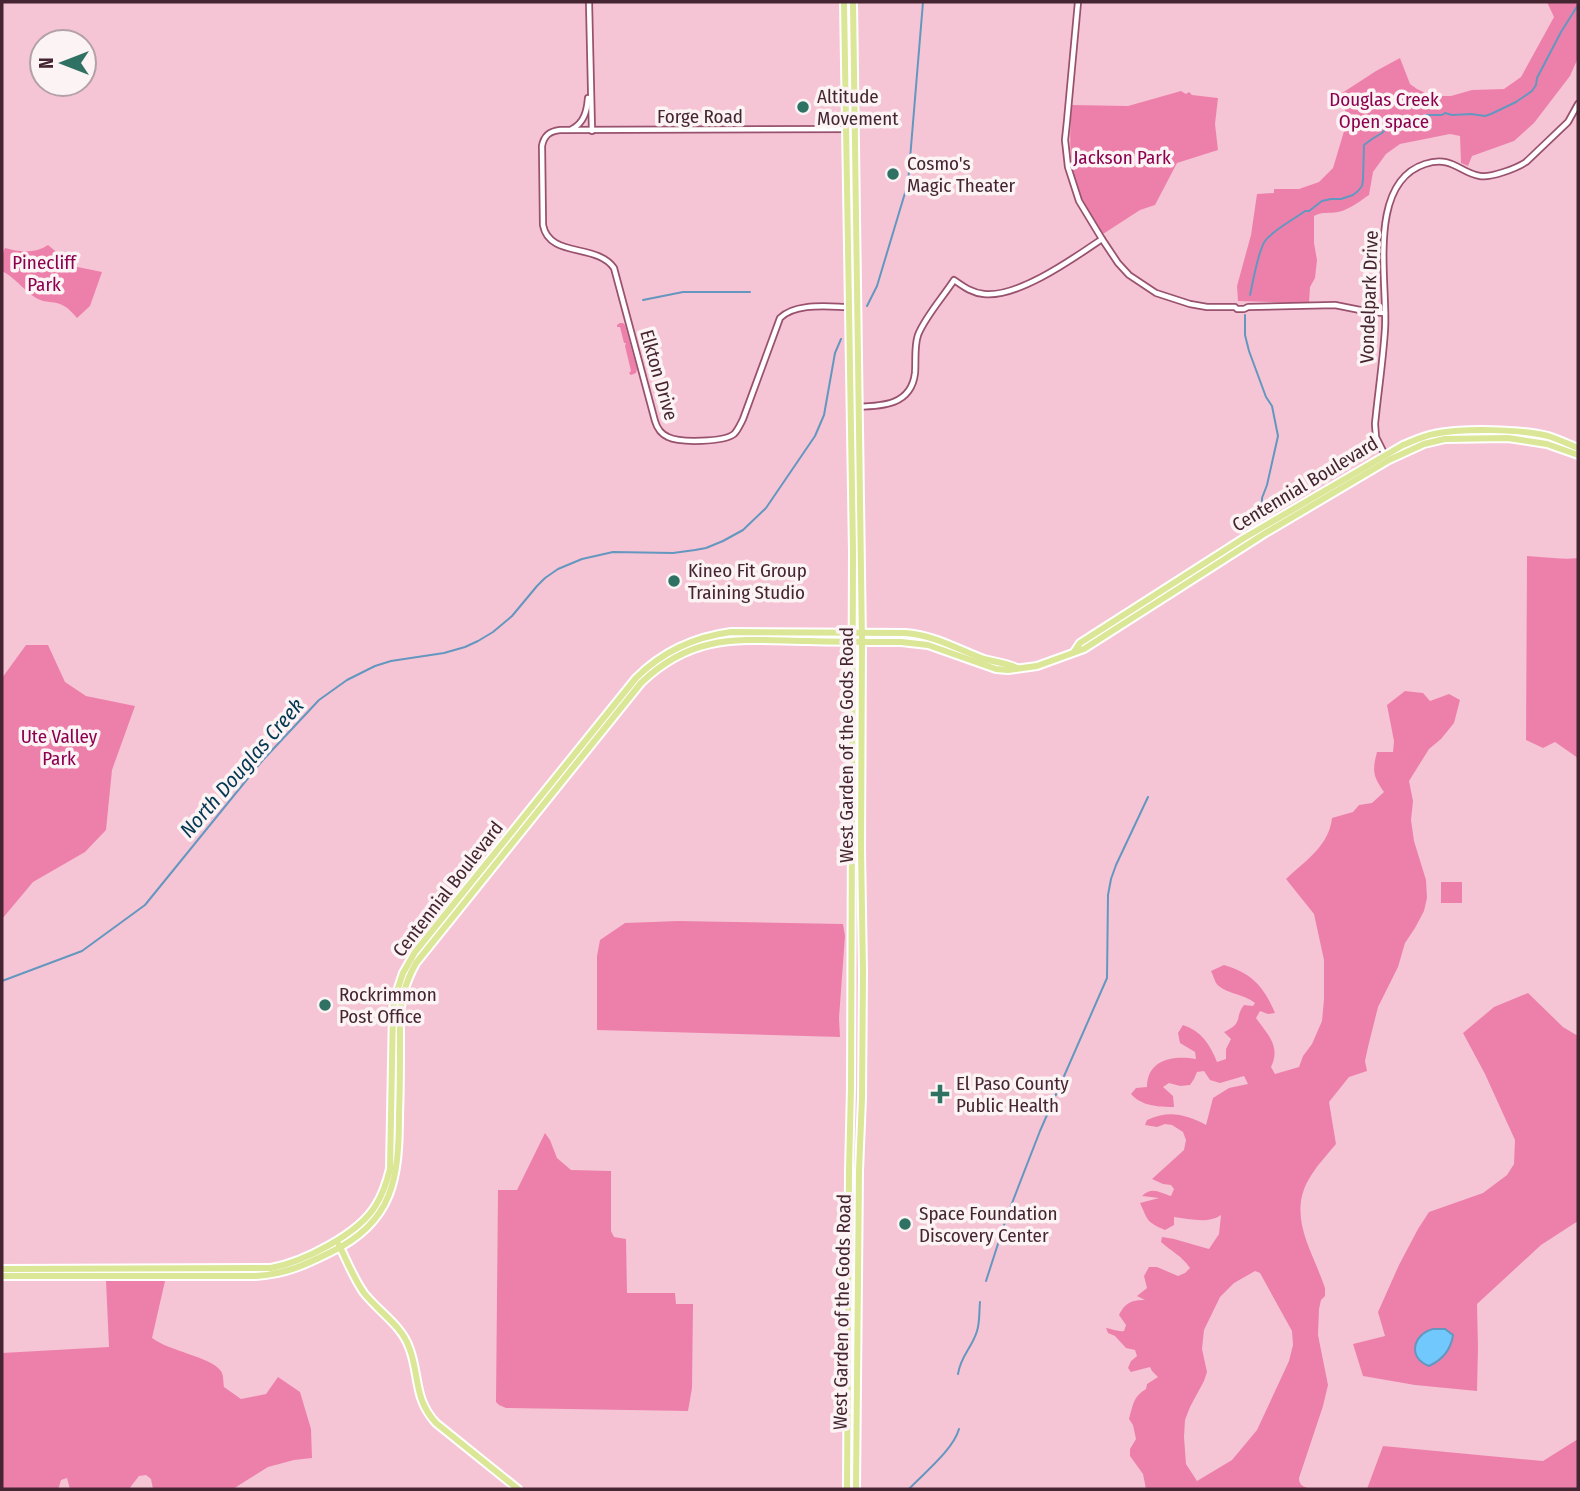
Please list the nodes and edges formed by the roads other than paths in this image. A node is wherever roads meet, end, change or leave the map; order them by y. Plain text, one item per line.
1 (589, 2) edge
2 (844, 2) edge
3 (853, 2) edge
4 (1078, 2) edge
5 (590, 80) junction
6 (1578, 104) edge
7 (846, 129) junction
8 (855, 129) junction
9 (569, 130) junction
10 (592, 131) junction
11 (547, 135) joint
12 (1102, 239) junction
13 (858, 306) junction
14 (848, 307) junction
15 (1385, 313) junction
16 (850, 407) junction
17 (860, 407) junction
18 (1578, 448) edge
19 (1578, 455) edge
20 (1387, 457) junction
21 (853, 633) junction
22 (862, 633) junction
23 (853, 642) junction
24 (862, 642) junction
25 (1074, 652) junction
26 (1017, 668) junction
27 (558, 775) junction
28 (852, 805) junction
29 (530, 821) junction
30 (861, 882) junction
31 (336, 1240) junction
32 (340, 1247) junction
33 (2, 1269) edge
34 (2, 1276) edge
35 (519, 1489) edge
36 (847, 1489) edge
37 (856, 1489) edge

1 - 5 street
2 - 7 main road, West Garden of the Gods Road
3 - 8 main road, West Garden of the Gods Road
4 - 12 street
5 - 9 street
5 - 10 street
6 - 15 street, Vondelpark Drive
7 - 8 street, Forge Road
7 - 10 street, Forge Road
7 - 14 main road, West Garden of the Gods Road
8 - 13 main road, West Garden of the Gods Road
9 - 10 street, Forge Road
9 - 11 street, Forge Road
11 - 14 street, Elkton Drive
12 - 15 street
12 - 17 street
13 - 14 street, Elkton Drive
13 - 17 main road, West Garden of the Gods Road
14 - 16 main road, West Garden of the Gods Road
15 - 20 street, Vondelpark Drive
16 - 17 street
16 - 21 main road, West Garden of the Gods Road
17 - 22 main road, West Garden of the Gods Road
18 - 20 main road, Centennial Boulevard
19 - 20 main road, Centennial Boulevard
20 - 25 main road, Centennial Boulevard
20 - 25 main road, Centennial Boulevard
21 - 22 main road, Centennial Boulevard
21 - 23 main road, West Garden of the Gods Road
21 - 27 main road, Centennial Boulevard
22 - 24 main road, West Garden of the Gods Road
22 - 26 main road, Centennial Boulevard
23 - 24 main road, Centennial Boulevard
23 - 28 main road, West Garden of the Gods Road
23 - 29 main road, Centennial Boulevard
24 - 26 main road, Centennial Boulevard
24 - 30 main road, West Garden of the Gods Road
25 - 26 main road, Centennial Boulevard
27 - 29 main road
27 - 31 main road, Centennial Boulevard
28 - 30 main road
28 - 36 main road, West Garden of the Gods Road
29 - 32 main road, Centennial Boulevard
30 - 37 main road, West Garden of the Gods Road
31 - 32 main road
31 - 33 main road, Centennial Boulevard
32 - 34 main road, Centennial Boulevard
32 - 35 main road

